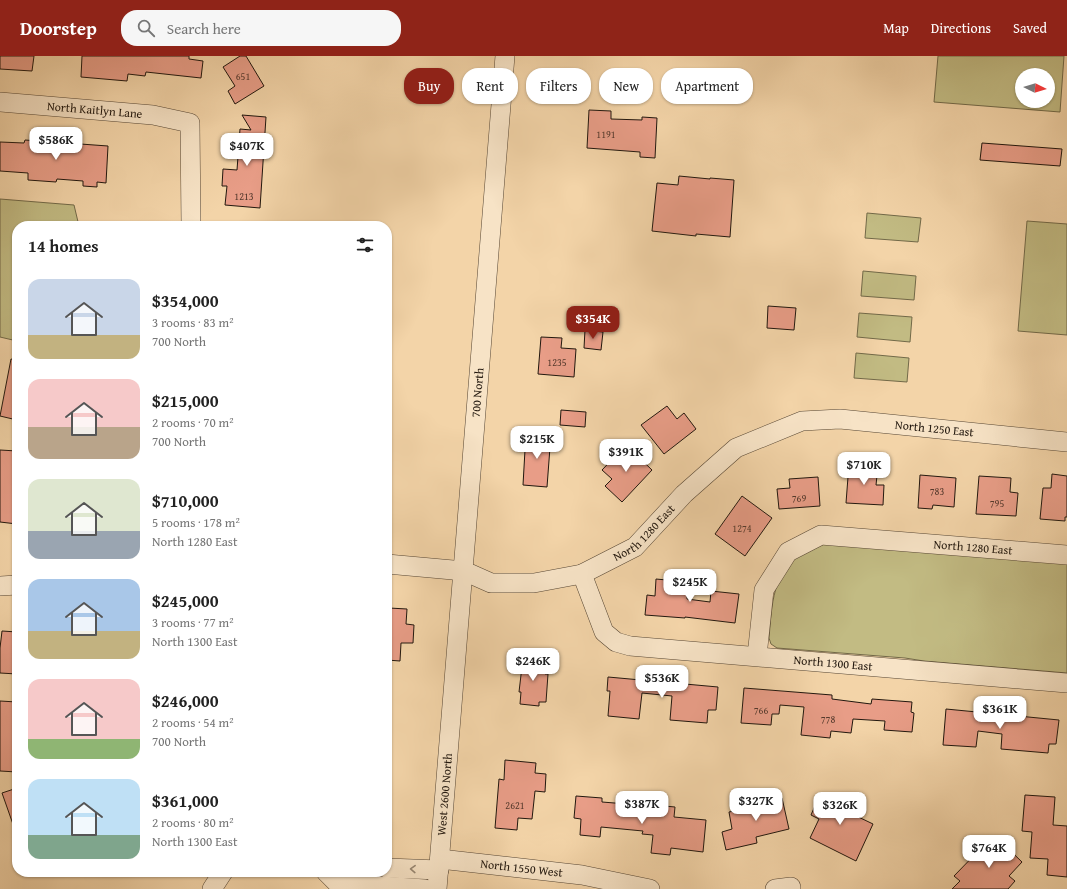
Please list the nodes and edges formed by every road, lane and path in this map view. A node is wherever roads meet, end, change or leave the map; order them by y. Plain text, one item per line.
1 (505, 56) edge
2 (0, 102) edge
3 (191, 221) edge
4 (802, 421) joint
5 (1067, 442) edge
6 (1067, 555) edge
7 (392, 564) edge
8 (464, 571) junction
9 (582, 574) junction
10 (12, 585) edge
11 (0, 586) edge
12 (757, 656) junction
13 (1067, 683) edge
14 (451, 730) joint
15 (439, 865) junction
16 (392, 868) edge
17 (220, 877) edge
18 (331, 877) edge
19 (212, 889) edge
20 (425, 889) edge
21 (437, 889) edge
22 (650, 889) edge

1 - 8 street, 700 North
2 - 3 street, North Kaitlyn Lane
4 - 5 street, North 1250 East
4 - 9 street, North 1280 East
6 - 12 street, North 1280 East
7 - 8 street, North 1280 East
8 - 9 street, North 1280 East
8 - 14 street, 700 North
9 - 12 street, North 1300 East
10 - 11 street
12 - 13 street, North 1300 East
14 - 15 street, West 2600 North
15 -> 16 street, North 1550 West
15 - 21 street, West 2600 North
15 - 22 street, North 1550 West
17 - 19 street
18 - 20 street

